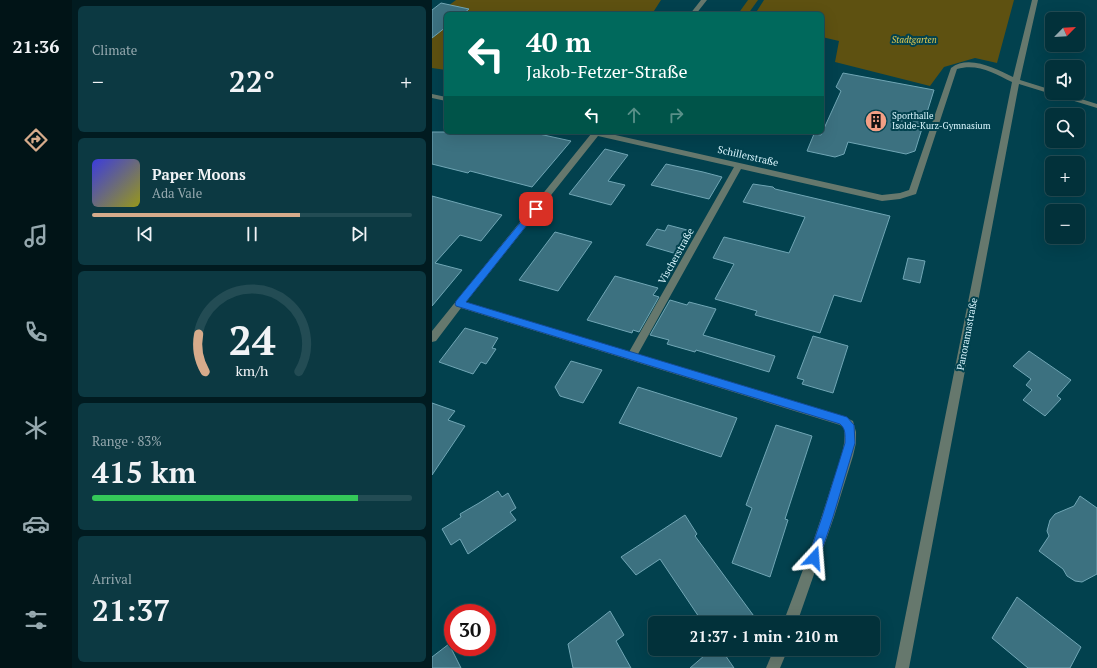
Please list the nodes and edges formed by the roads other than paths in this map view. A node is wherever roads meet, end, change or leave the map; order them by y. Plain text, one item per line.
1 (704, 0) edge
2 (1035, 0) edge
3 (695, 12) edge
4 (1016, 81) junction
5 (1045, 90) edge
6 (432, 96) edge
7 (444, 99) edge
8 (1078, 100) edge
9 (1097, 106) edge
10 (593, 134) edge
11 (604, 134) edge
12 (738, 165) junction
13 (459, 304) junction
14 (432, 338) edge
15 (632, 356) junction
16 (793, 616) edge
17 (778, 656) edge
18 (773, 668) edge
19 (902, 668) edge

1 - 3 street
2 - 4 street, Panoramastraße
4 - 5 street
4 - 12 street, Schillerstraße
4 - 19 street, Panoramastraße
6 - 7 street
8 - 9 street
10 - 13 street
11 - 12 street, Schillerstraße
12 - 15 street, Vischerstraße
13 - 14 street
13 - 15 street
15 - 16 street
17 - 18 street

